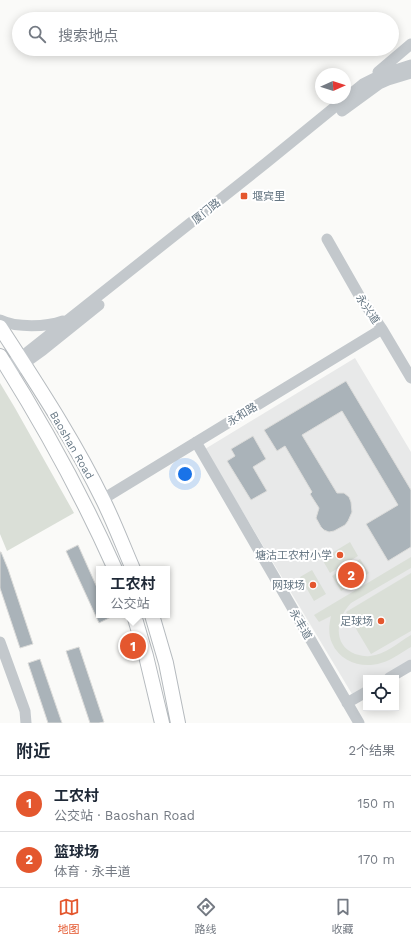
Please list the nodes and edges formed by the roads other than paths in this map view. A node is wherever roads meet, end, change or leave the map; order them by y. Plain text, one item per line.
1 (411, 44) edge
2 (399, 54) edge
3 (397, 56) edge
4 (411, 65) edge
5 (411, 73) edge
6 (363, 84) junction
7 (327, 238) dead end
8 (71, 318) junction
9 (0, 320) edge
10 (382, 329) junction
11 (2, 336) edge
12 (22, 361) junction
13 (6, 365) edge
14 (411, 378) edge
15 (196, 442) junction
16 (102, 499) junction
17 (114, 566) edge
18 (132, 566) edge
19 (135, 618) edge
20 (153, 618) edge
21 (0, 642) edge
22 (411, 665) edge
23 (394, 675) edge
24 (363, 694) edge
25 (347, 703) junction
26 (26, 723) edge
27 (162, 723) edge
28 (178, 723) edge
29 (359, 723) edge

1 - 2 street
3 - 6 street
4 - 6 street, 厦门路
5 - 12 street, 厦门路
6 - 8 street, 厦门路
7 - 10 street, 永兴道
8 - 9 street
8 - 12 street, 厦门路
10 - 14 street, 永兴道
10 - 15 street, 永和路
11 - 12 main road, Baoshan Road
12 - 13 street, 厦门路
12 - 16 main road, Baoshan Road
13 - 17 main road, Baoshan Road
15 - 16 street, 永和路
15 - 25 street, 永丰道
16 - 18 main road, Baoshan Road
19 - 27 main road
20 - 28 main road
21 - 26 street
22 - 23 street
24 - 25 street
25 - 29 street, 永丰道

